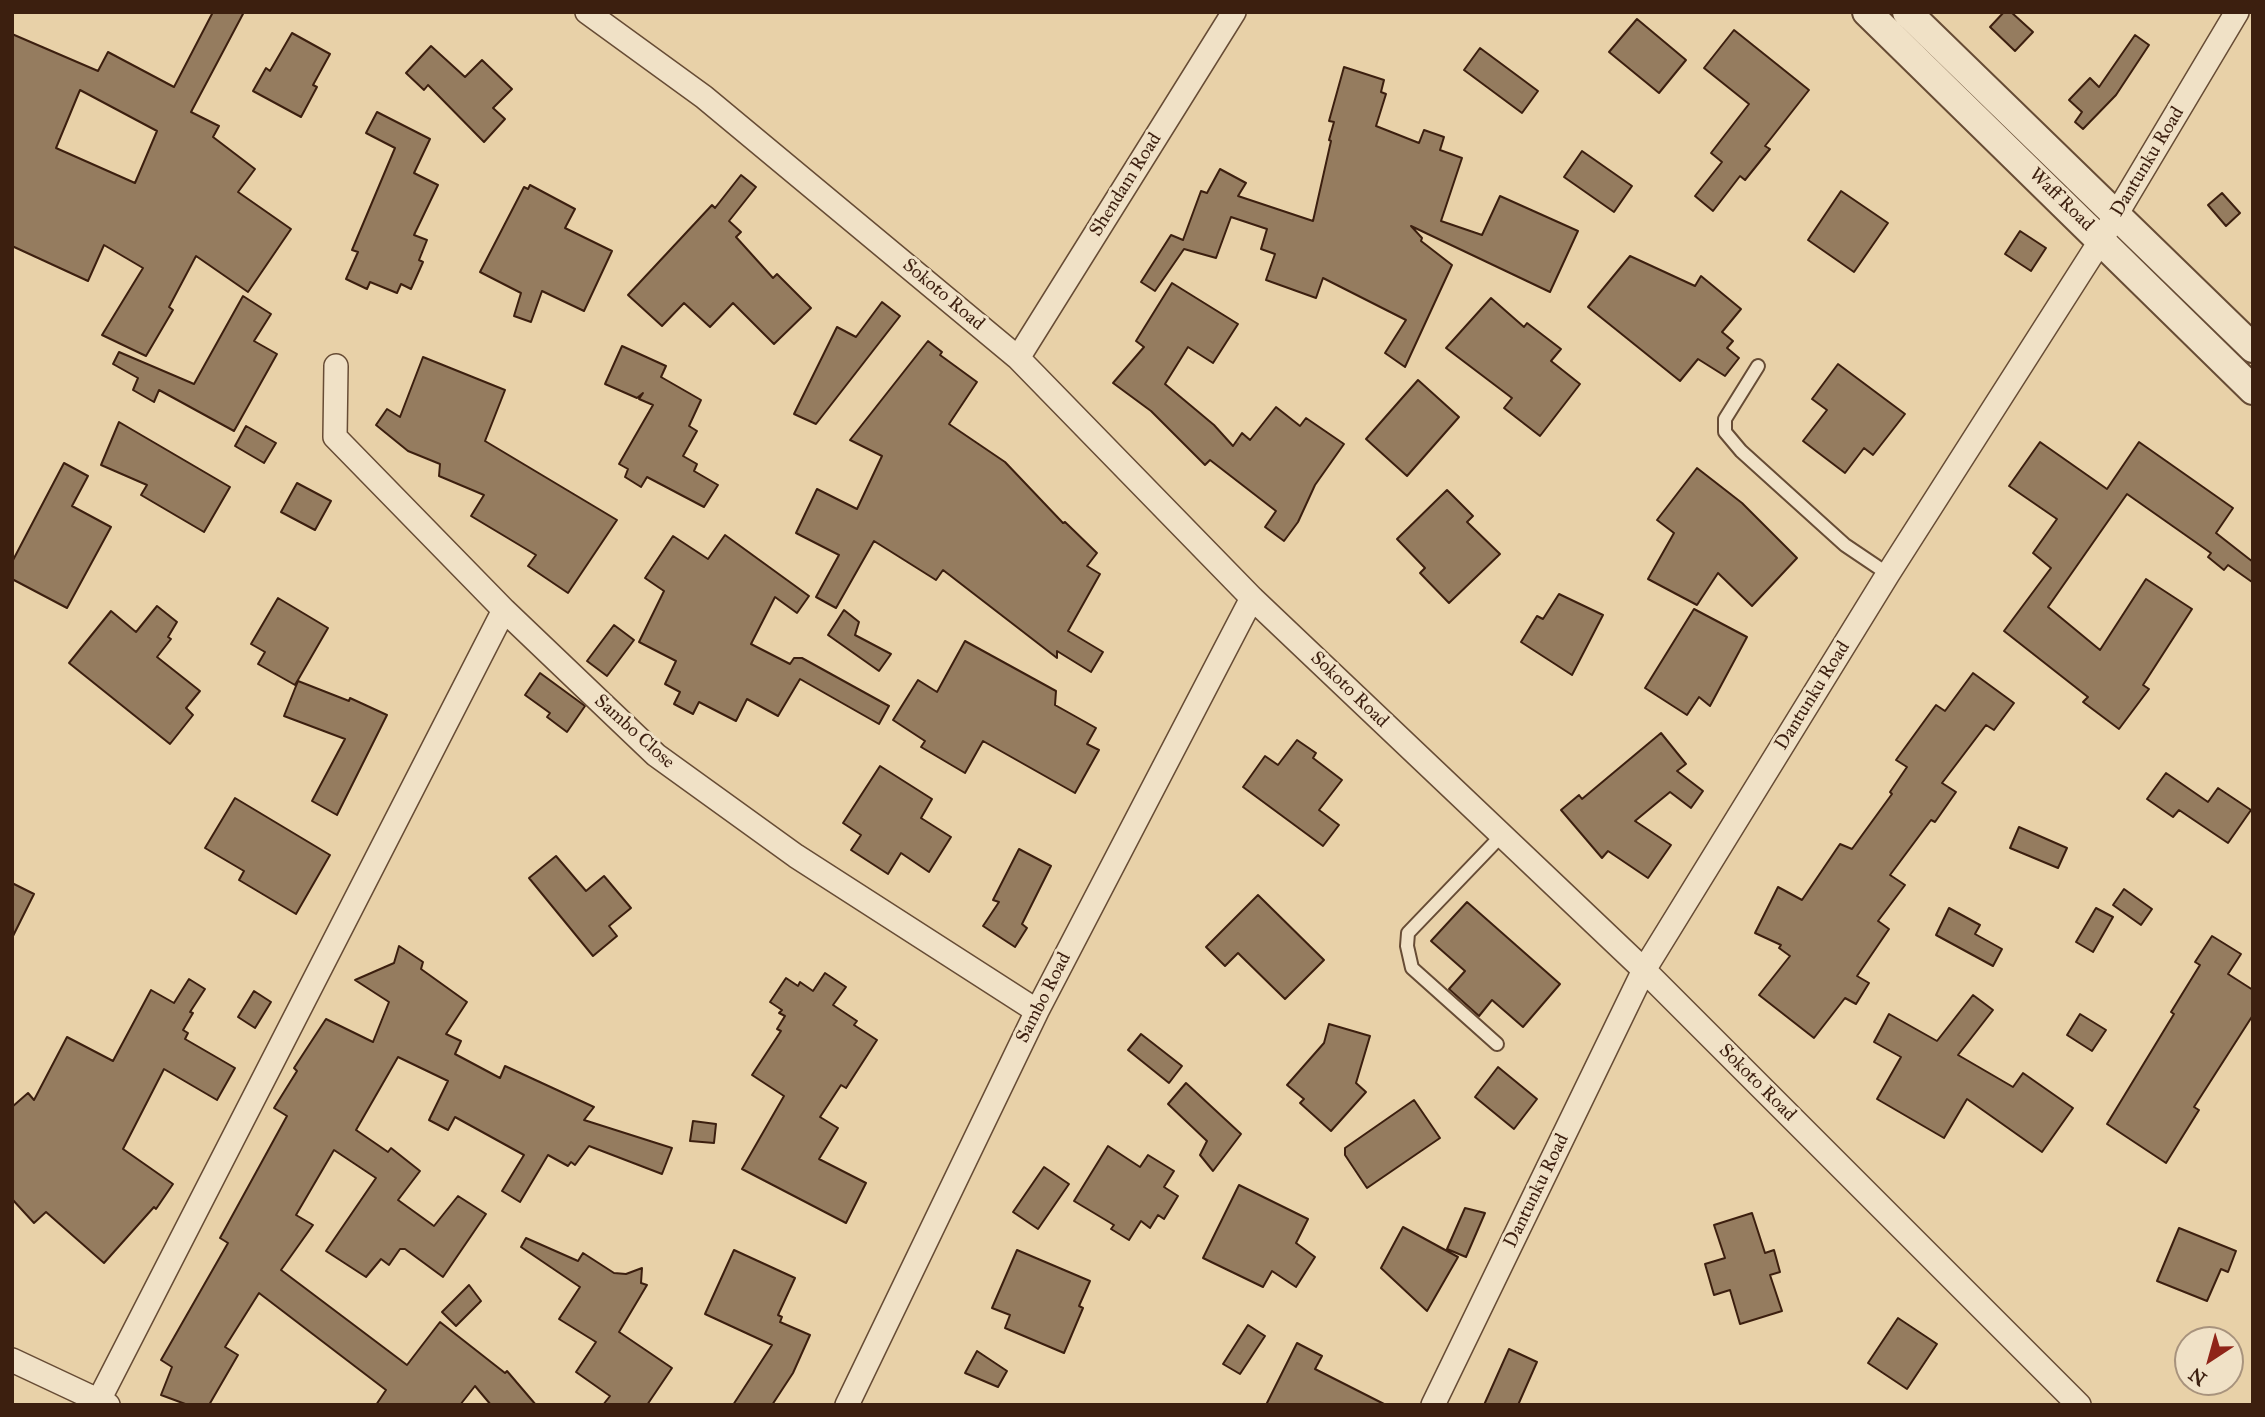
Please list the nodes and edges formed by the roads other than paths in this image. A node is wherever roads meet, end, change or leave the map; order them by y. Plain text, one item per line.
1 (587, 12) edge
2 (1234, 12) edge
3 (1867, 12) edge
4 (1907, 12) edge
5 (2237, 12) edge
6 (2118, 213) junction
7 (2101, 240) junction
8 (2253, 348) edge
9 (1018, 358) junction
10 (335, 366) dead end
11 (1758, 366) dead end
12 (2253, 390) edge
13 (1888, 573) junction
14 (1252, 598) junction
15 (504, 610) junction
16 (1502, 835) junction
17 (1644, 970) junction
18 (1037, 1011) junction
19 (1497, 1044) dead end
20 (12, 1360) edge
21 (103, 1402) edge
22 (847, 1405) edge
23 (1433, 1405) edge
24 (2079, 1405) edge

1 - 9 street, Sokoto Road
2 - 9 street, Shendam Road
3 - 7 street, Waff Road
4 - 6 street, Waff Road
5 - 6 street, Dantunku Road
6 - 7 street, Dantunku Road
6 - 8 street, Waff Road
7 - 12 street, Waff Road
7 - 13 street, Dantunku Road
9 - 14 street, Sokoto Road
10 - 15 street, Sambo Close
11 - 13 lane
13 - 17 street, Dantunku Road
14 - 16 street, Sokoto Road
14 - 18 street, Sambo Road
15 - 18 street, Sambo Close
15 - 21 street
16 - 17 street, Sokoto Road
16 - 19 lane
17 - 23 street, Dantunku Road
17 - 24 street, Sokoto Road
18 - 22 street, Sambo Road
20 - 21 street

